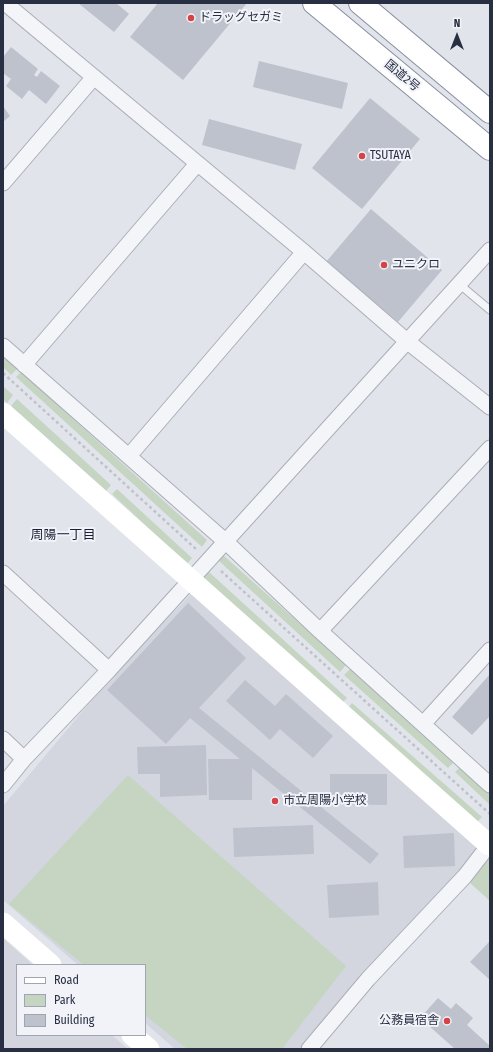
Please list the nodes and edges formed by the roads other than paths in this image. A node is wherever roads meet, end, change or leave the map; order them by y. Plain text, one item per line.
1 (5, 3) edge
2 (314, 3) edge
3 (360, 3) edge
4 (94, 77) junction
5 (490, 112) edge
6 (490, 149) edge
7 (197, 164) junction
8 (3, 183) edge
9 (490, 250) edge
10 (304, 252) junction
11 (459, 284) junction
12 (490, 310) edge
13 (408, 342) junction
14 (3, 346) edge
15 (24, 365) junction
16 (490, 407) edge
17 (3, 413) edge
18 (490, 448) edge
19 (129, 456) junction
20 (225, 541) junction
21 (3, 573) edge
22 (191, 579) junction
23 (320, 630) junction
24 (490, 650) edge
25 (109, 670) junction
26 (424, 723) junction
27 (3, 739) edge
28 (24, 759) junction
29 (490, 784) edge
30 (3, 785) edge
31 (489, 845) edge
32 (3, 923) edge
33 (50, 964) edge
34 (133, 1036) edge
35 (149, 1049) edge
36 (309, 1049) edge

1 - 4 street
2 - 6 highway, 国道2号
3 - 5 highway
4 - 7 street
4 - 8 street
7 - 10 street
7 - 15 street
9 - 11 street
10 - 13 street
10 - 19 street
11 - 12 lane
11 - 13 street
13 - 16 street
13 - 20 street
14 - 15 street
15 - 19 street
17 - 22 street
18 - 23 street
19 - 20 street
20 - 22 street
20 - 23 street
21 - 25 street
22 - 25 street
22 - 31 street
23 - 26 street
24 - 26 street
25 - 28 street
26 - 29 street
27 - 28 street
28 - 30 street
31 - 36 street
32 - 33 street
34 - 35 street

